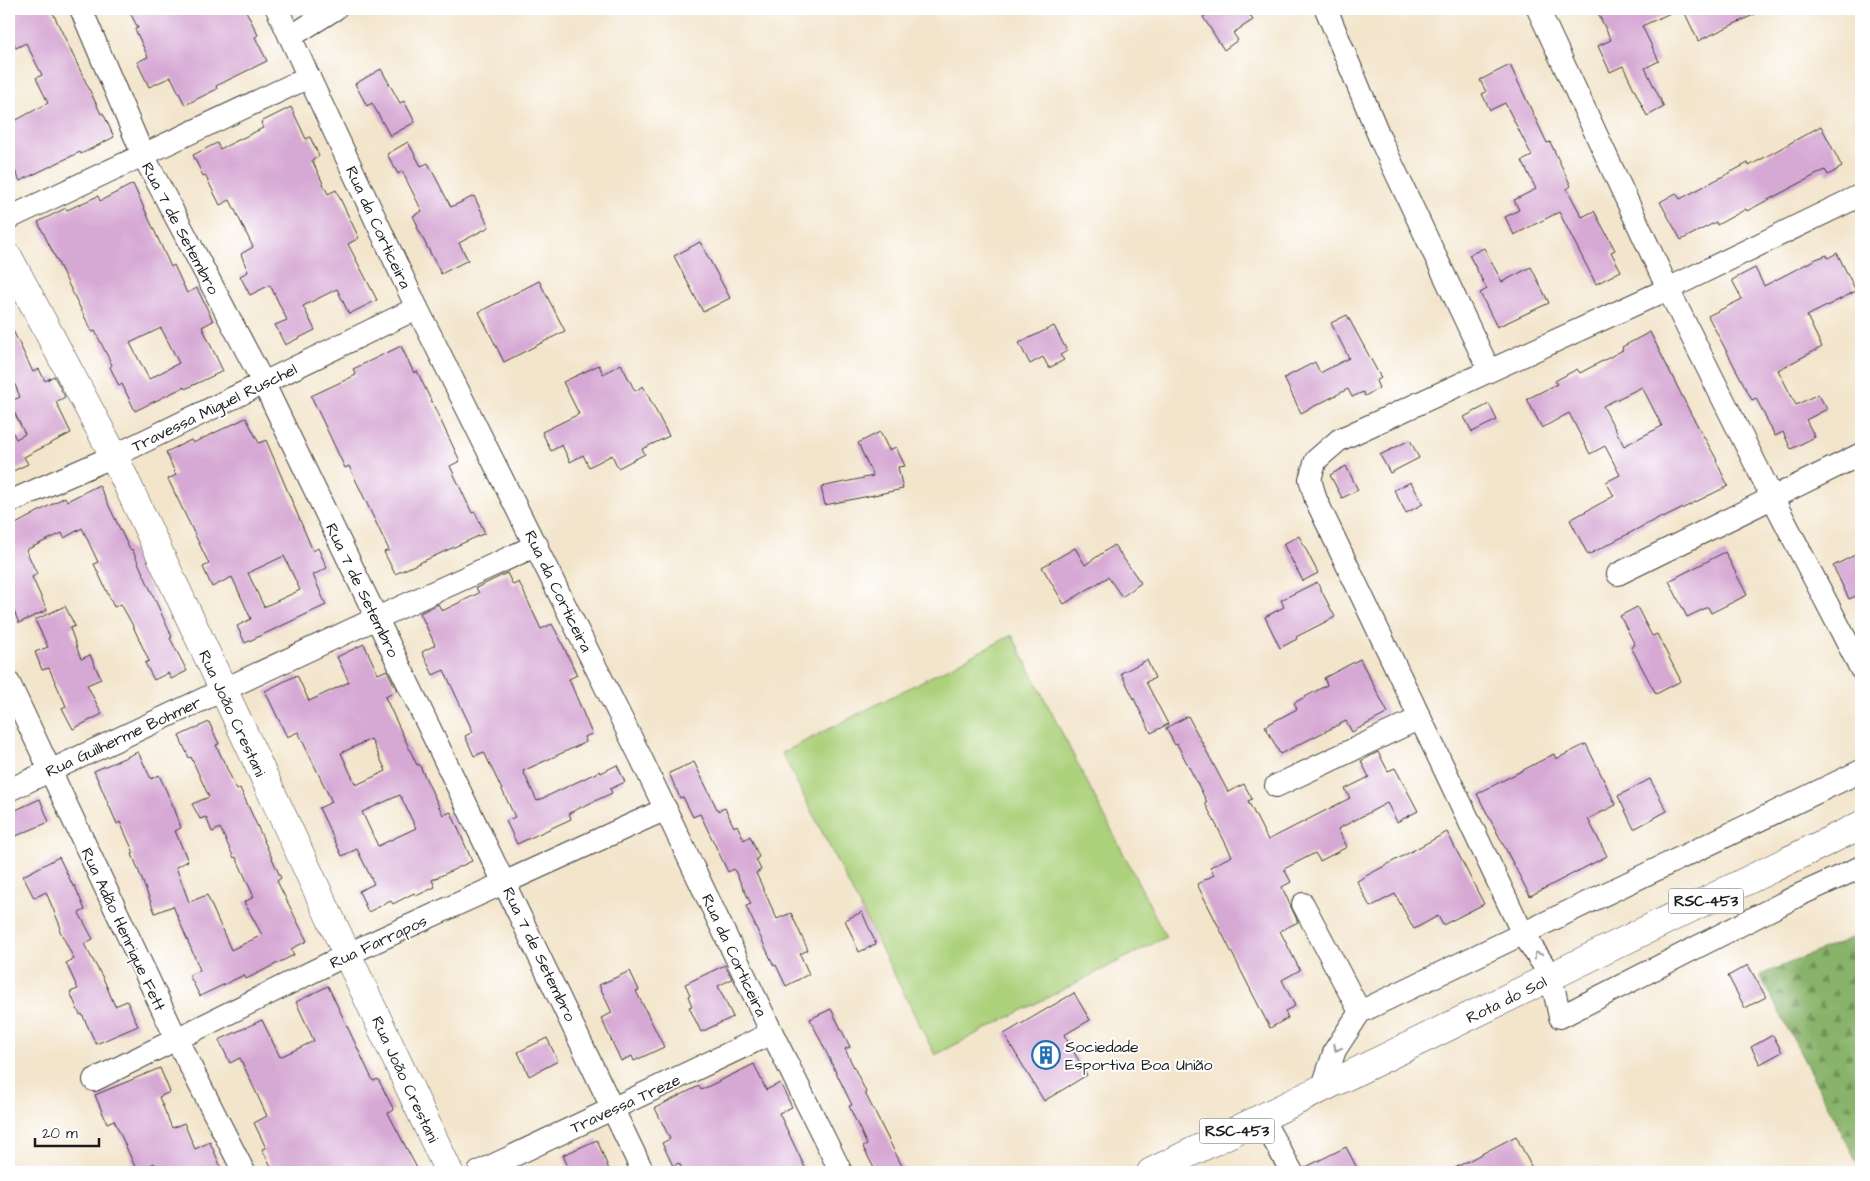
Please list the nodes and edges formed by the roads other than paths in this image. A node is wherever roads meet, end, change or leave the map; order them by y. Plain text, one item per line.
1 (81, 9) edge
2 (277, 9) edge
3 (335, 9) edge
4 (1326, 9) edge
5 (1538, 9) edge
6 (290, 37) junction
7 (309, 77) junction
8 (143, 155) junction
9 (1861, 195) edge
10 (9, 218) edge
11 (9, 258) edge
12 (1668, 289) junction
13 (417, 308) junction
14 (1489, 370) junction
15 (264, 384) junction
16 (1861, 454) edge
17 (114, 456) junction
18 (1772, 497) junction
19 (9, 502) edge
20 (536, 545) junction
21 (1618, 574) dead end
22 (377, 618) junction
23 (1861, 669) edge
24 (9, 683) edge
25 (222, 690) junction
26 (1420, 718) junction
27 (49, 771) junction
28 (1861, 771) edge
29 (1276, 786) dead end
30 (9, 790) edge
31 (666, 809) junction
32 (1861, 825) edge
33 (1861, 867) edge
34 (505, 883) junction
35 (1303, 904) dead end
36 (1523, 934) junction
37 (348, 954) junction
38 (1551, 976) junction
39 (1360, 1012) junction
40 (772, 1033) junction
41 (177, 1040) junction
42 (94, 1080) dead end
43 (1322, 1089) junction
44 (614, 1108) junction
45 (1262, 1119) junction
46 (244, 1172) edge
47 (449, 1172) edge
48 (479, 1172) edge
49 (643, 1172) edge
50 (841, 1172) edge
51 (1151, 1172) edge
52 (1292, 1172) edge

1 - 8 street, Rua 7 de Setembro
2 - 6 street, Rua da Corticeira
3 - 6 street
4 - 14 street
5 - 12 street
6 - 7 street, Rua da Corticeira
7 - 8 street
7 - 13 street, Rua da Corticeira
8 - 10 street
8 - 15 street, Rua 7 de Setembro
9 - 12 street
11 - 17 main road, Rua João Crestani
12 - 14 street
12 - 18 street
13 - 15 street, Travessa Miguel Ruschel
13 - 20 street, Rua da Corticeira
14 - 26 street
15 - 17 street, Travessa Miguel Ruschel
15 - 22 street, Rua 7 de Setembro
16 - 18 street
17 - 19 street, Travessa Miguel Ruschel
17 - 25 main road, Rua João Crestani
18 - 21 street
18 - 23 street
20 - 22 street, Rua Guilherme Bohmer
20 - 31 street, Rua da Corticeira
22 - 25 street, Rua Guilherme Bohmer
22 - 34 street, Rua 7 de Setembro
24 - 27 street, Rua Adão Henrique Fett
25 - 27 street, Rua Guilherme Bohmer
25 - 37 main road, Rua João Crestani
26 - 29 street
26 - 36 street
27 - 30 street, Rua Guilherme Bohmer
27 - 41 street, Rua Adão Henrique Fett
28 - 36 street
31 - 34 street, Rua Farrapos
31 - 40 street, Rua da Corticeira
32 - 38 main road, Rota do Sol / RSC-453
33 - 38 street
34 - 37 street, Rua Farrapos
34 - 44 street, Rua 7 de Setembro
35 - 39 street
38 -> 36 street
36 - 39 street
37 - 41 street, Rua Farrapos
37 - 47 main road, Rua João Crestani
38 - 43 main road, Rota do Sol / RSC-453
39 -> 43 street
40 - 44 street, Travessa Treze
40 - 50 street, Rua da Corticeira
41 - 42 street, Rua Farrapos
41 - 46 street, Rua Adão Henrique Fett
43 - 45 main road, Rota do Sol / RSC-453
44 - 48 street, Travessa Treze
44 - 49 street, Rua 7 de Setembro
45 - 51 main road, Rota do Sol / RSC-453
45 - 52 street

